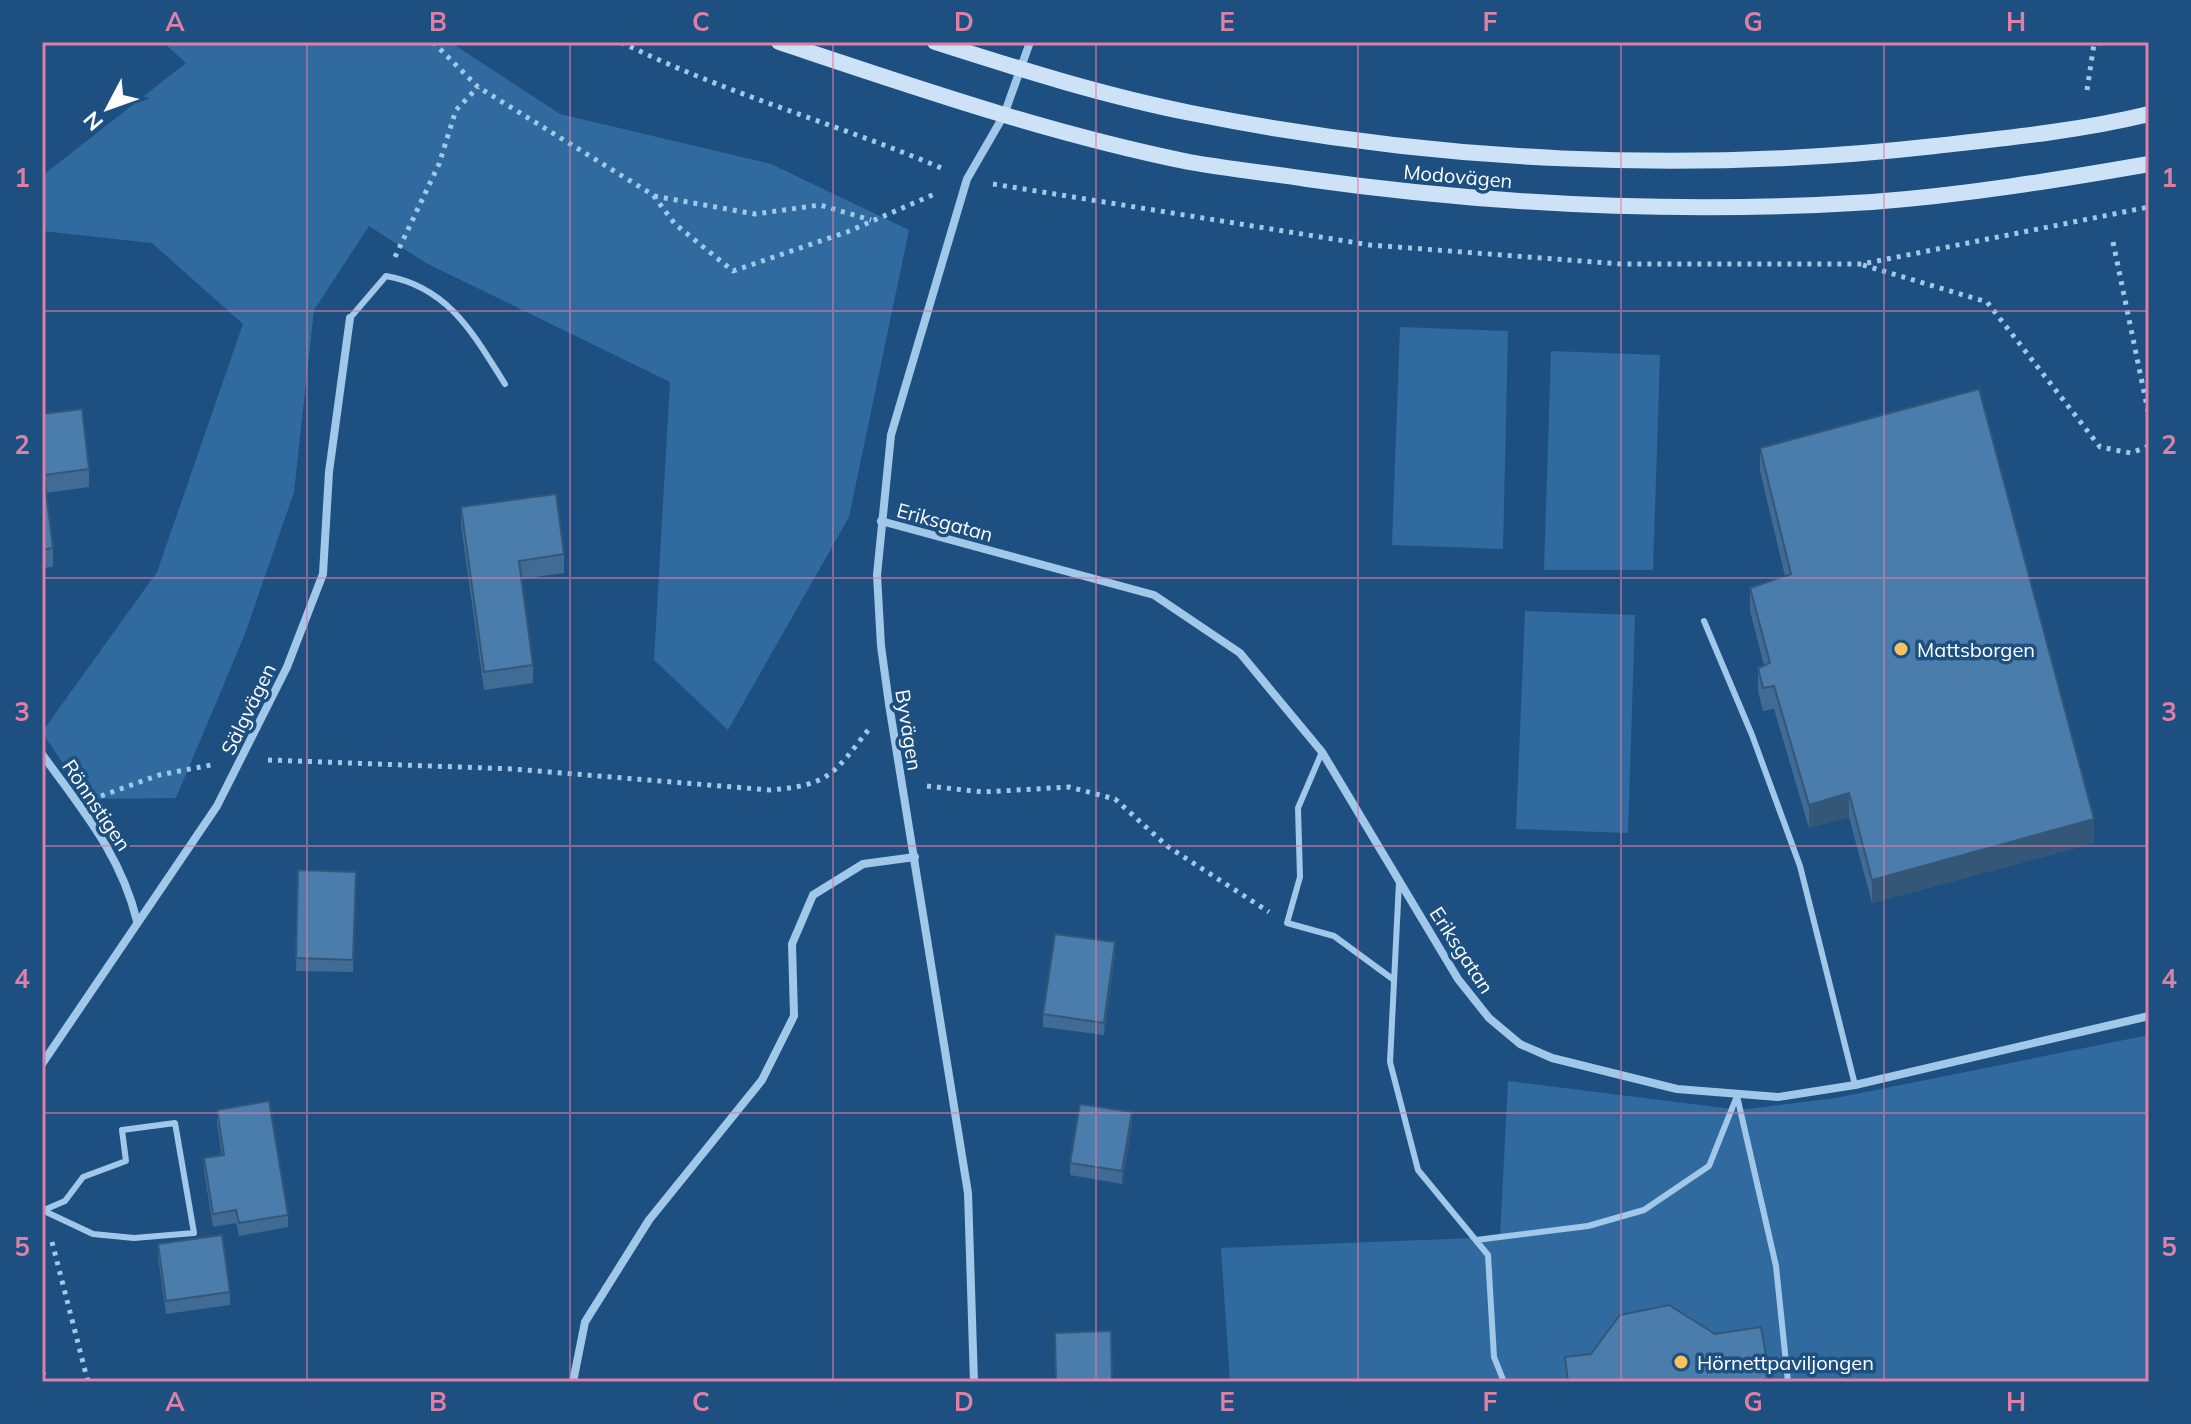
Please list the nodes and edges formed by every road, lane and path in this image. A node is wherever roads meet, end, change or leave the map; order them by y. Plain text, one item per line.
1 (433, 42) edge
2 (779, 42) edge
3 (935, 42) edge
4 (1030, 42) edge
5 (2103, 42) edge
6 (1022, 70) junction
7 (478, 87) junction
8 (2087, 90) dead end
9 (1007, 108) junction
10 (2149, 114) edge
11 (2149, 164) edge
12 (967, 179) junction
13 (653, 195) junction
14 (873, 220) junction
15 (2113, 242) dead end
16 (1862, 264) dead end
17 (386, 276) junction
18 (350, 318) joint
19 (505, 384) dead end
20 (2149, 416) edge
21 (2149, 446) edge
22 (881, 521) junction
23 (1704, 621) dead end
24 (889, 704) junction
25 (1322, 752) junction
26 (42, 754) edge
27 (242, 759) junction
28 (902, 783) junction
29 (78, 805) junction
30 (915, 857) junction
31 (1399, 878) junction
32 (137, 921) junction
33 (1287, 923) junction
34 (1394, 980) junction
35 (2149, 1016) edge
36 (42, 1064) edge
37 (1855, 1085) junction
38 (1737, 1096) junction
39 (43, 1210) edge
40 (1476, 1240) junction
41 (42, 1372) edge
42 (49, 1382) edge
43 (88, 1382) edge
44 (573, 1382) edge
45 (974, 1382) edge
46 (1504, 1382) edge
47 (1788, 1382) edge

1 - 7 path
2 - 9 main road, Modovägen
3 - 6 main road, Modovägen
4 - 6 street, Byvägen
5 - 8 path
6 - 9 street, Byvägen
6 - 10 main road, Modovägen
7 - 13 path
7 - 17 path
9 - 11 main road, Modovägen
9 - 12 street, Byvägen
12 - 14 path
12 - 22 street, Byvägen
13 - 14 path
13 - 14 path
15 - 20 path
16 - 21 path
17 - 18 lane
17 - 19 lane
18 - 27 street, Sälgvägen
22 - 24 street, Byvägen
22 - 25 street, Eriksgatan
23 - 37 lane
24 - 27 path
24 - 28 street, Byvägen
25 - 31 street, Eriksgatan
25 - 33 lane
26 - 29 street, Rönnstigen
27 - 29 path
27 - 32 street, Sälgvägen
28 - 30 street, Byvägen
28 - 33 path
29 - 32 street, Rönnstigen
30 - 44 street
30 - 45 street, Byvägen
31 - 34 lane
31 - 38 street, Eriksgatan
32 - 36 street, Sälgvägen
33 - 34 lane
34 - 40 lane
35 - 37 street, Eriksgatan
37 - 38 street, Eriksgatan
38 - 40 lane
38 - 47 lane
39 - 39 lane
39 - 43 path
40 - 46 lane
41 - 42 path

